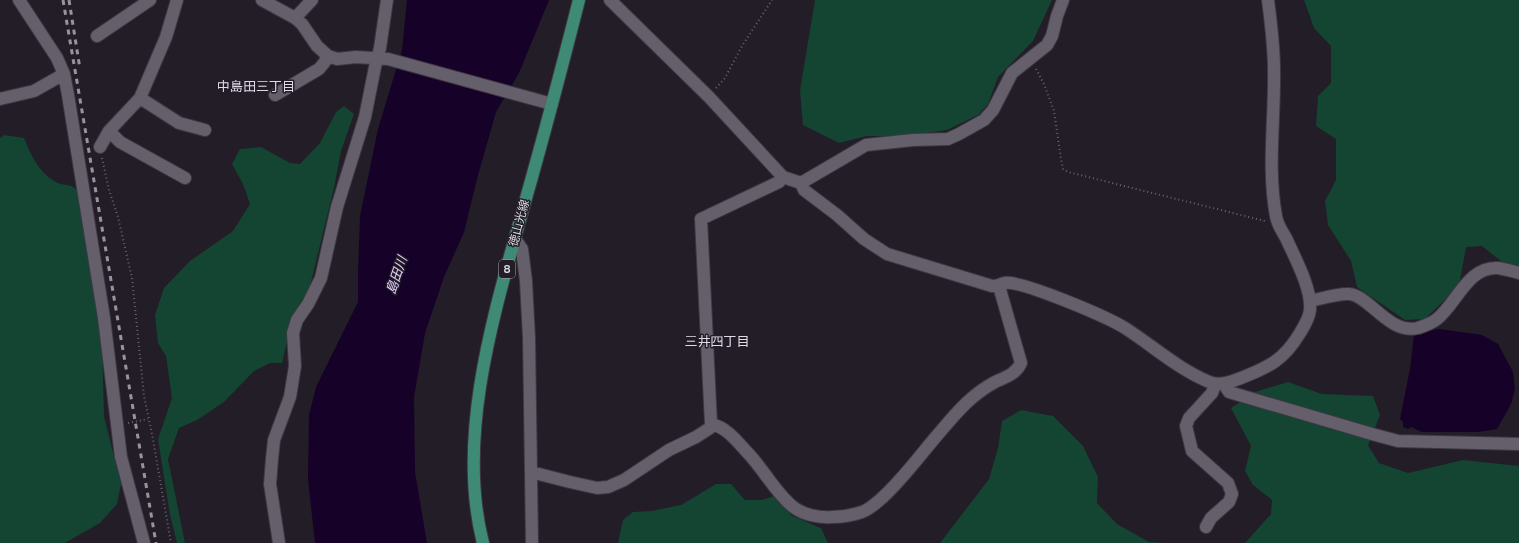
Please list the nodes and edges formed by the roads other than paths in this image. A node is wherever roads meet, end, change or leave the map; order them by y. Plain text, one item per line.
1 (20, 0) edge
2 (150, 0) edge
3 (177, 0) edge
4 (262, 0) edge
5 (312, 0) edge
6 (387, 0) edge
7 (579, 0) edge
8 (610, 0) edge
9 (1063, 0) edge
10 (1268, 0) edge
11 (296, 18) junction
12 (97, 36) dead end
13 (328, 56) junction
14 (383, 58) junction
15 (64, 74) junction
16 (275, 95) dead end
17 (140, 98) junction
18 (0, 99) edge
19 (552, 104) junction
20 (205, 130) dead end
21 (109, 131) junction
22 (100, 147) road end
23 (783, 177) junction
24 (185, 178) dead end
25 (801, 183) junction
26 (515, 239) junction
27 (1519, 273) edge
28 (999, 286) junction
29 (1310, 301) junction
30 (1220, 384) junction
31 (711, 424) junction
32 (1519, 444) edge
33 (531, 472) junction
34 (1206, 527) dead end
35 (144, 543) edge
36 (279, 543) edge
37 (483, 543) edge
38 (532, 543) edge

1 - 15 street
2 - 12 street
3 - 17 street
4 - 11 street
5 - 11 street
6 - 14 street
7 - 19 main road, 徳山光線 / 8
8 - 23 street
9 - 25 street
10 - 29 street
11 - 13 street
13 - 14 street
13 - 16 street
14 - 19 street
14 - 36 street
15 - 18 street
15 - 35 street
17 - 20 street
17 - 21 street
19 - 26 main road, 徳山光線 / 8
21 - 22 street
21 - 24 street
23 - 25 street
23 - 31 street
25 - 28 street
26 - 33 street
26 - 37 main road, 徳山光線 / 8
27 - 29 street
28 - 30 street
28 - 31 street
29 - 30 street
30 - 32 street
30 - 34 street
31 - 33 street
33 - 38 street

